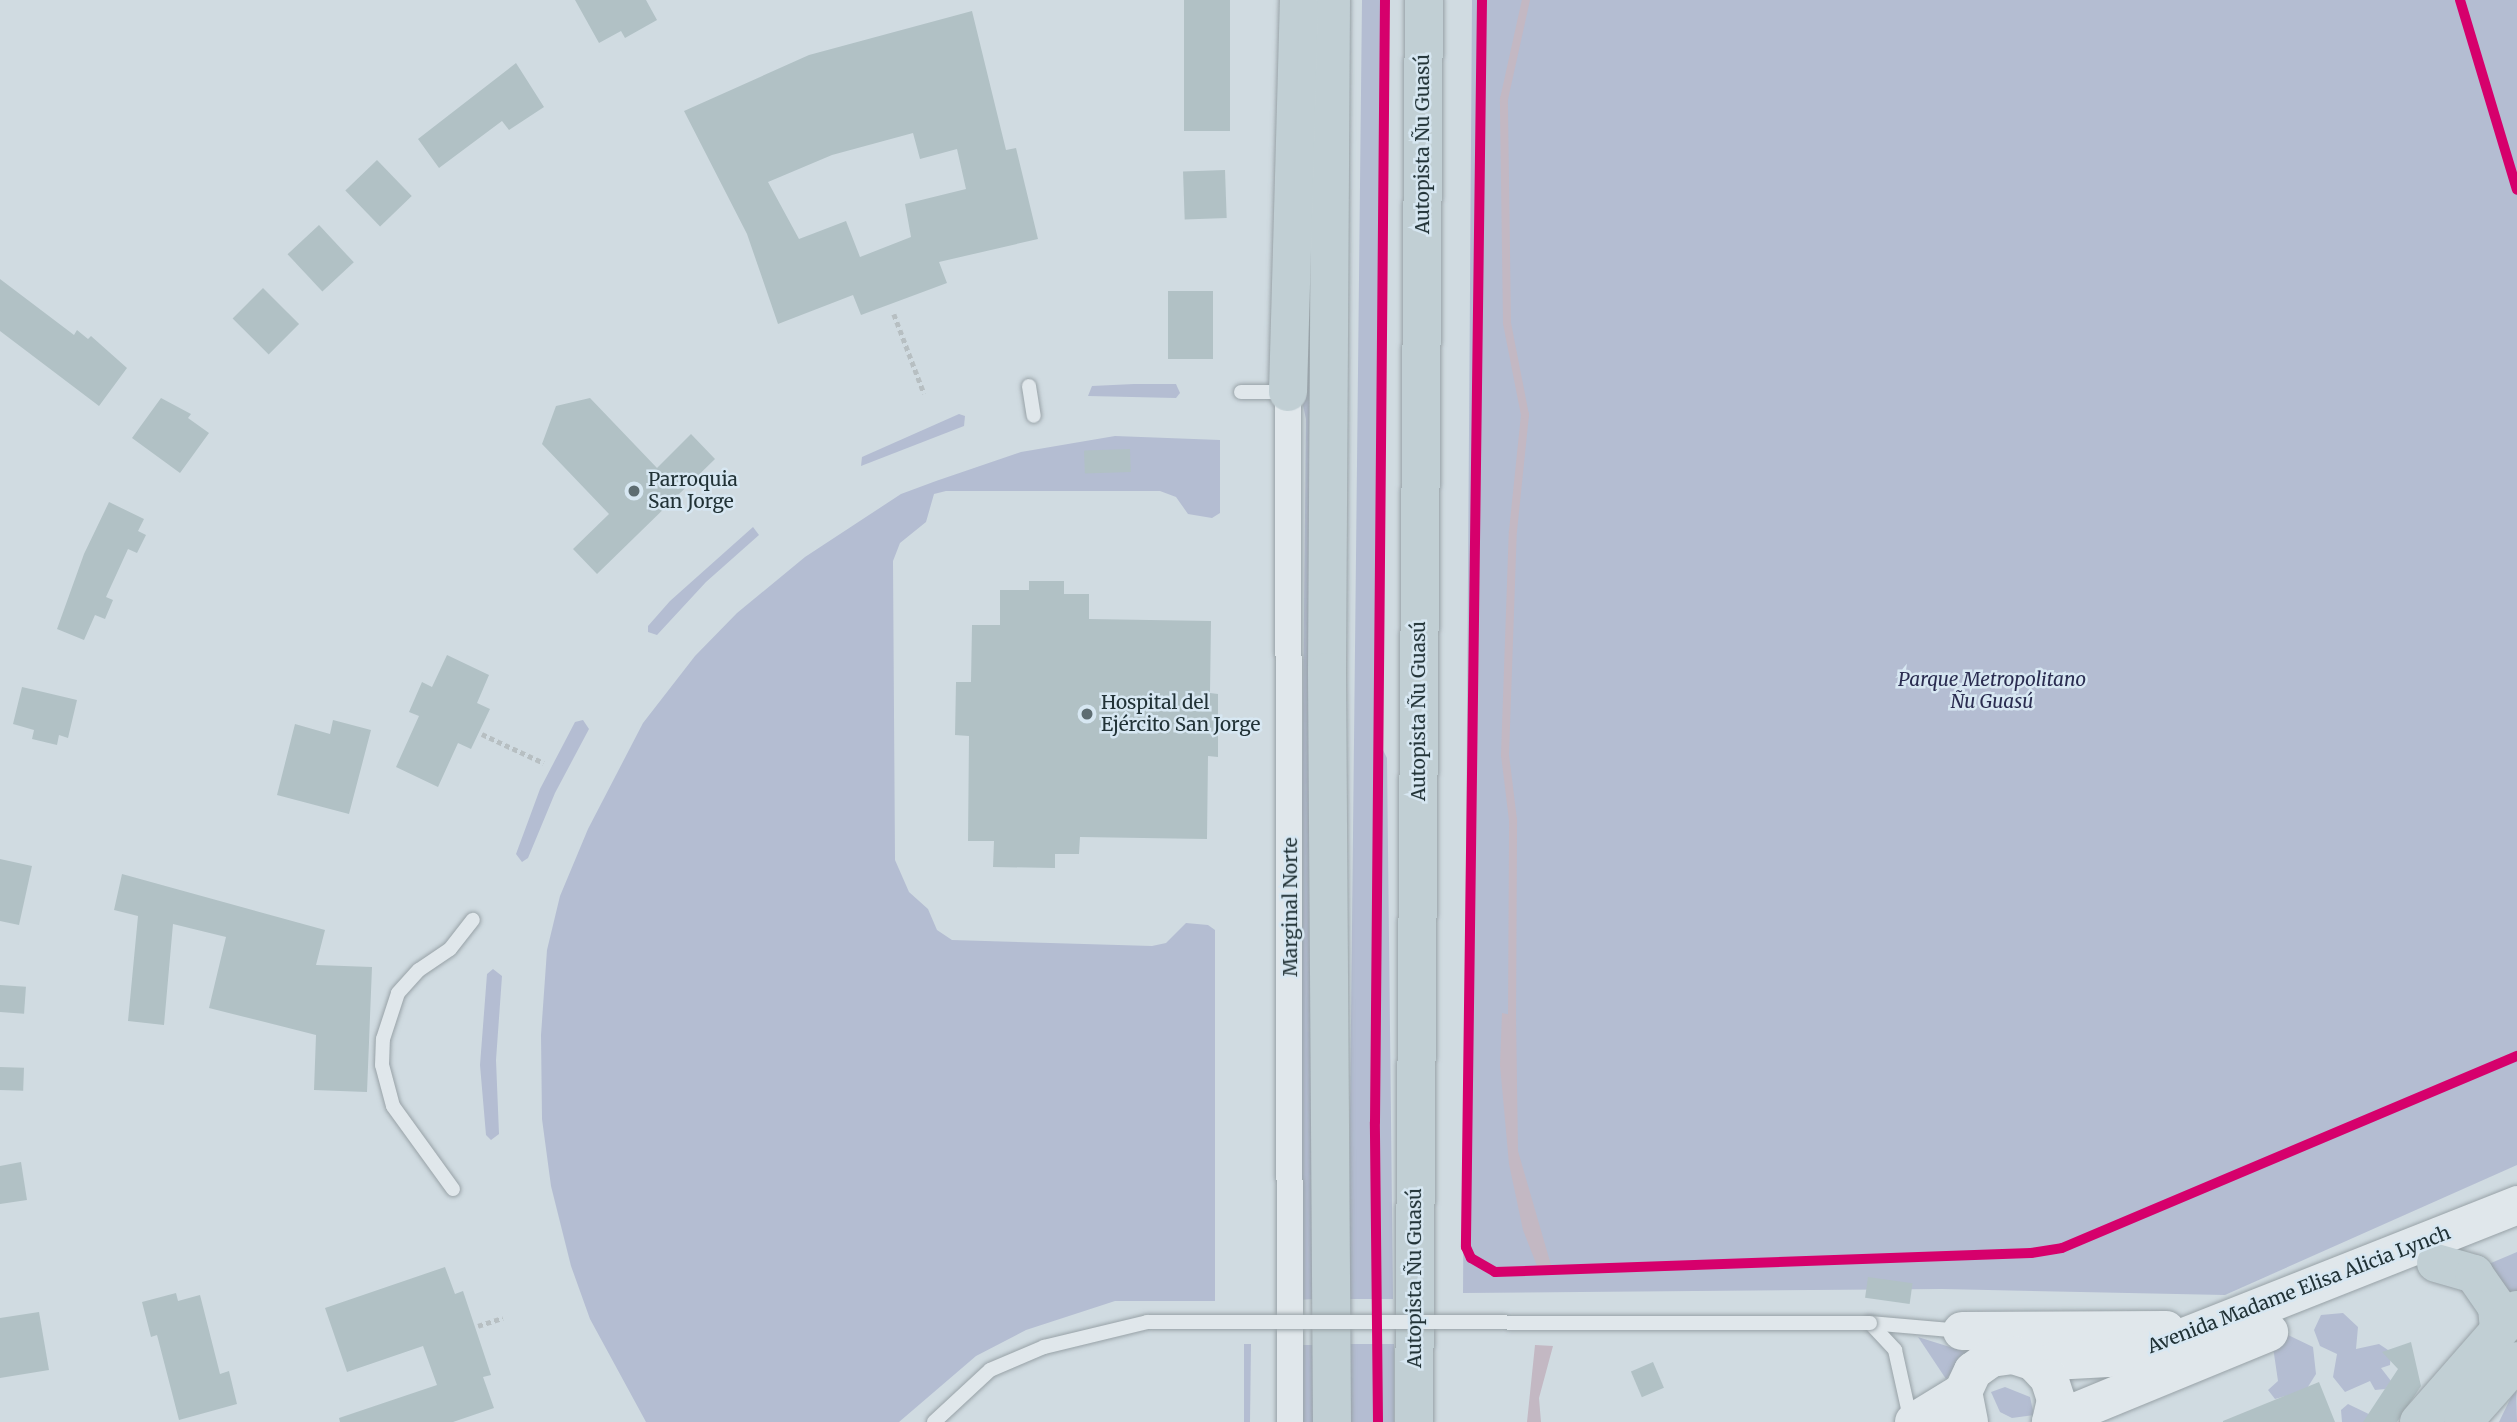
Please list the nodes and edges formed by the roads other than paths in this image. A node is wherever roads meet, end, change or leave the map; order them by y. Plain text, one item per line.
1 (1299, 0) edge
2 (1331, 0) edge
3 (1424, 0) edge
4 (1029, 386) dead end
5 (1241, 392) dead end
6 (1288, 392) junction
7 (1034, 416) dead end
8 (473, 920) dead end
9 (453, 1189) dead end
10 (2517, 1205) edge
11 (2517, 1233) edge
12 (2435, 1263) junction
13 (2508, 1319) edge
14 (1870, 1323) junction
15 (1962, 1331) junction
16 (2200, 1331) junction
17 (1991, 1358) junction
18 (2517, 1361) edge
19 (2034, 1362) junction
20 (1966, 1407) edge
21 (934, 1422) edge
22 (1290, 1422) edge
23 (1332, 1422) edge
24 (1414, 1422) edge
25 (1913, 1422) edge
26 (2051, 1422) edge
27 (2419, 1422) edge
28 (2463, 1422) edge

1 - 6 highway
2 - 23 highway
3 - 24 highway, Autopista Ñu Guasú
4 - 7 lane
5 - 6 lane
6 - 22 street, Marginal Norte
8 - 9 lane
10 - 16 main road, Avenida Madame Elisa Alicia Lynch
11 - 12 main road, Avenida Madame Elisa Alicia Lynch
12 - 13 highway
12 - 26 main road, Avenida Madame Elisa Alicia Lynch
13 - 27 highway
14 - 15 lane
14 - 21 lane, bridge
14 - 25 lane
15 - 16 main road
15 - 17 lane
16 - 19 main road, Avenida Madame Elisa Alicia Lynch
17 - 19 main road, Avenida Madame Elisa Alicia Lynch
17 - 20 main road
18 - 28 highway
19 - 26 main road, Avenida Madame Elisa Alicia Lynch
20 - 25 main road

